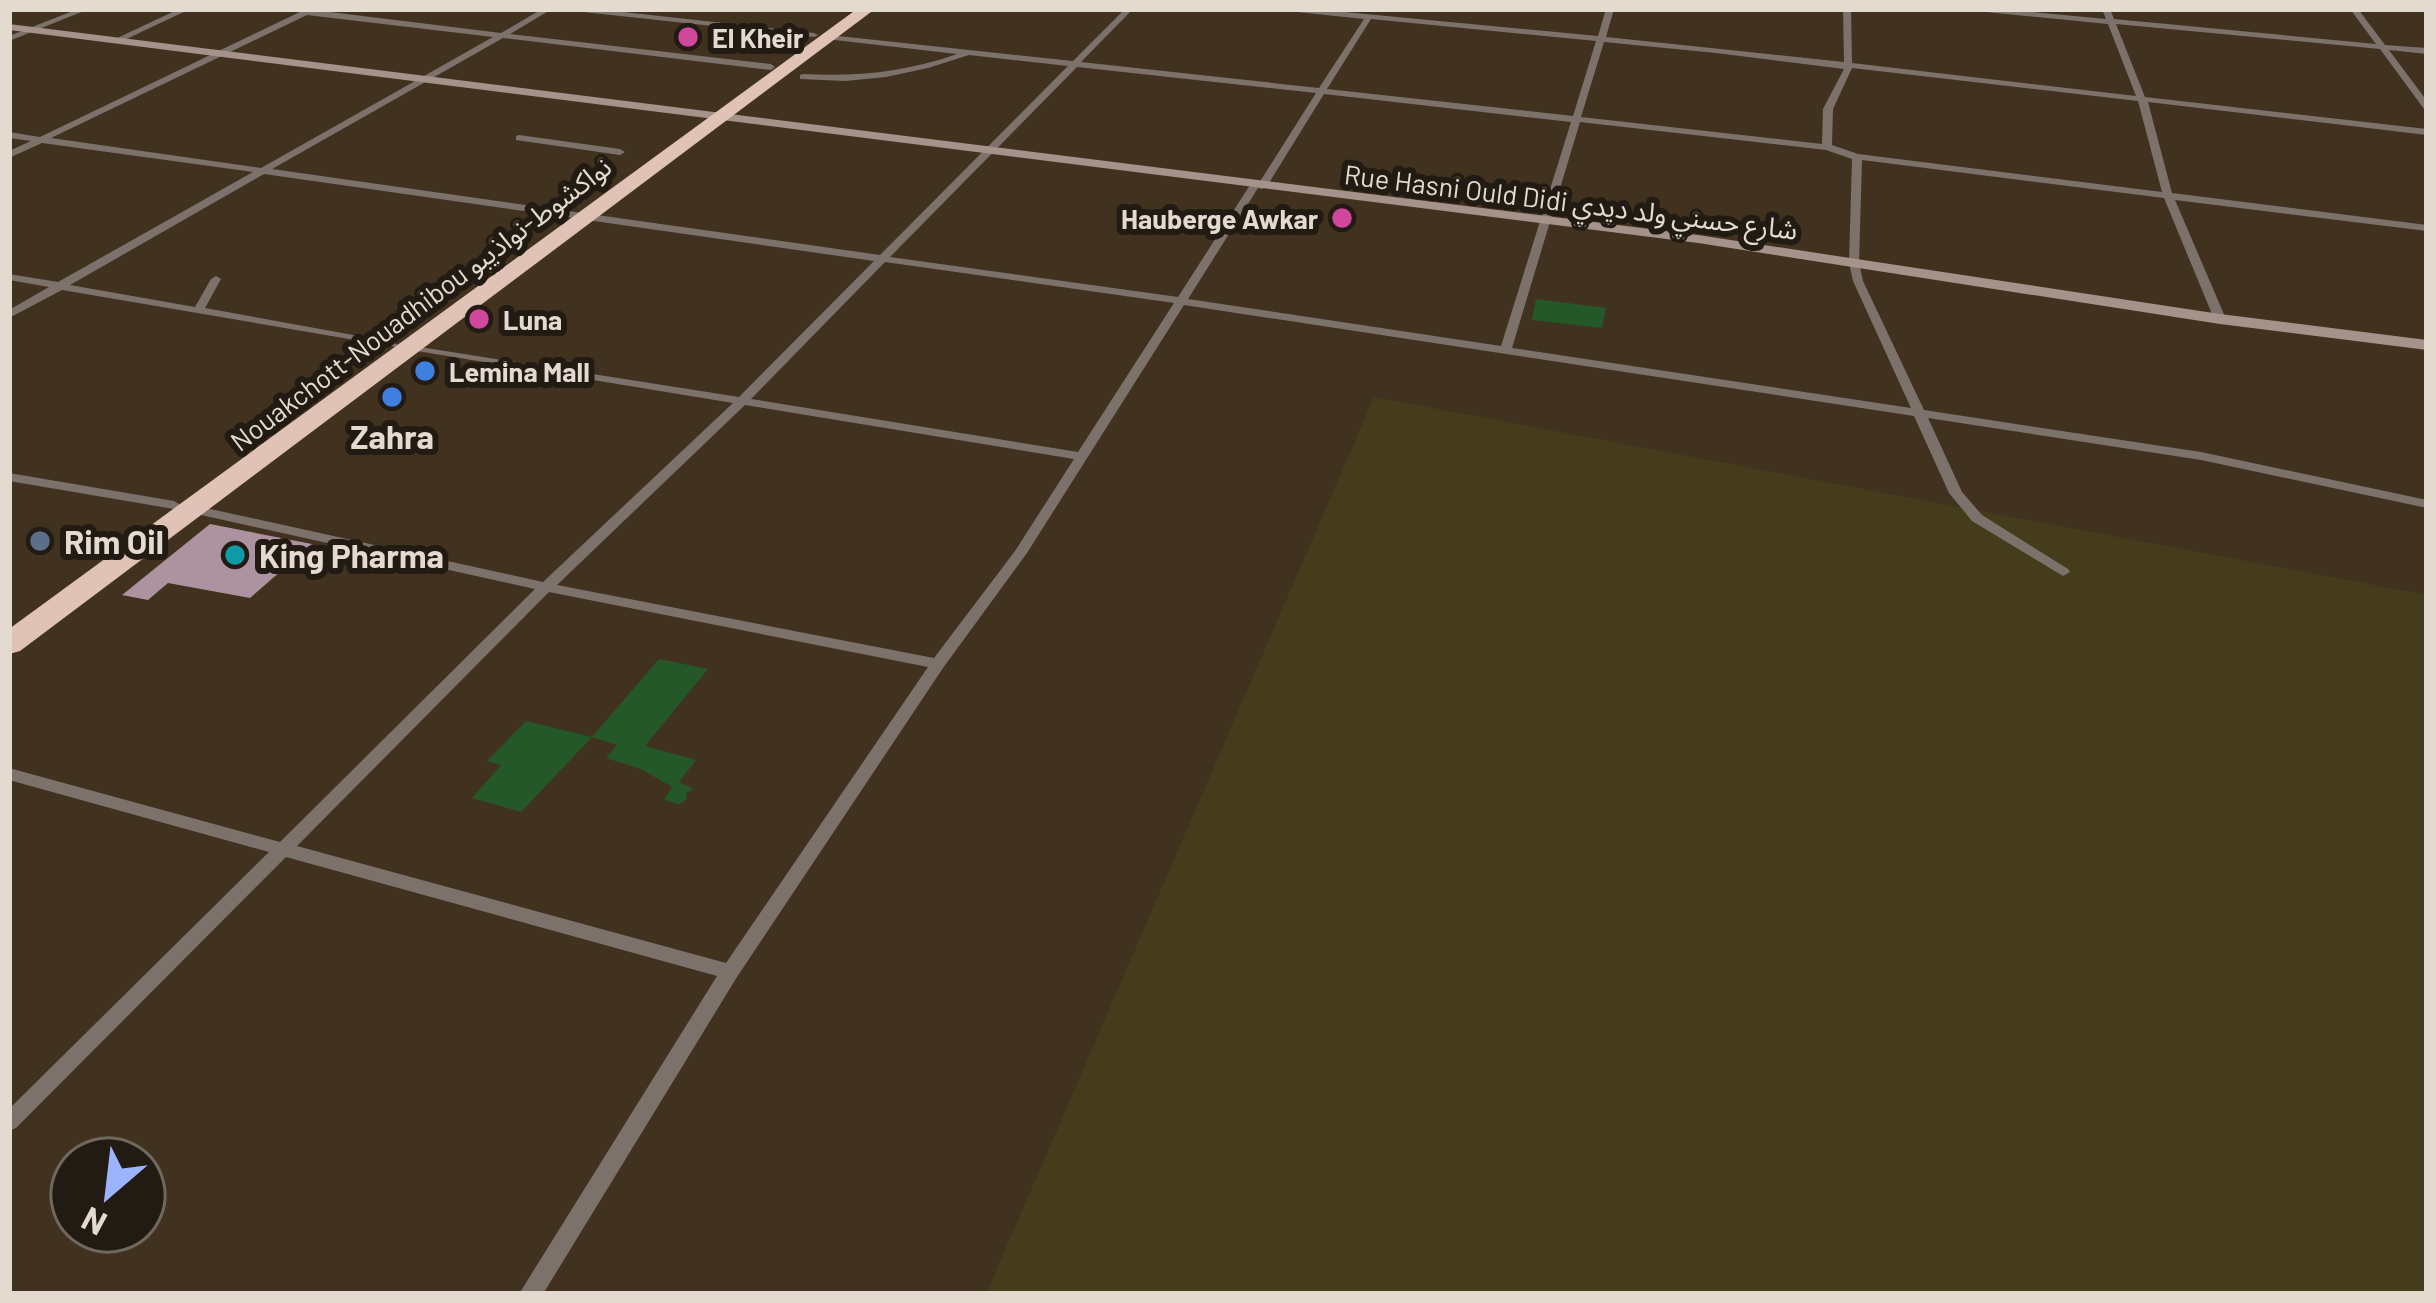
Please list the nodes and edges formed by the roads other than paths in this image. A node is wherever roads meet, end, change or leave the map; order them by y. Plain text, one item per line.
1 (86, 9) edge
2 (185, 9) edge
3 (548, 9) edge
4 (574, 9) edge
5 (692, 9) edge
6 (848, 9) edge
7 (867, 9) edge
8 (1129, 9) edge
9 (1288, 9) edge
10 (1610, 9) edge
11 (1847, 9) edge
12 (1976, 9) edge
13 (2106, 9) edge
14 (2354, 9) edge
15 (309, 11) edge
16 (1372, 15) edge
17 (675, 20) junction
18 (2110, 23) junction
19 (9, 27) edge
20 (32, 30) junction
21 (506, 34) junction
22 (822, 36) junction
23 (9, 39) edge
24 (1598, 39) junction
25 (117, 40) junction
26 (2380, 46) junction
27 (2427, 51) edge
28 (968, 52) junction
29 (225, 54) junction
30 (1075, 64) junction
31 (771, 67) junction
32 (1848, 69) junction
33 (802, 77) dead end
34 (429, 79) junction
35 (1320, 91) junction
36 (2143, 102) junction
37 (2427, 107) edge
38 (716, 115) junction
39 (1574, 119) junction
40 (2427, 132) edge
41 (9, 136) edge
42 (519, 138) dead end
43 (40, 141) junction
44 (1827, 147) junction
45 (620, 152) dead end
46 (988, 152) junction
47 (9, 155) edge
48 (1857, 157) junction
49 (266, 171) junction
50 (1259, 185) junction
51 (2168, 196) junction
52 (579, 215) junction
53 (1543, 221) junction
54 (2427, 228) edge
55 (882, 260) junction
56 (1854, 263) junction
57 (9, 278) edge
58 (216, 279) dead end
59 (59, 286) junction
60 (1180, 301) junction
61 (198, 311) junction
62 (9, 315) edge
63 (2220, 320) junction
64 (2427, 345) edge
65 (401, 346) junction
66 (1504, 352) junction
67 (742, 401) junction
68 (1919, 413) junction
69 (1079, 456) junction
70 (9, 477) edge
71 (2427, 504) edge
72 (183, 507) junction
73 (2063, 572) dead end
74 (546, 587) junction
75 (9, 624) edge
76 (9, 644) edge
77 (938, 664) junction
78 (9, 774) edge
79 (282, 848) junction
80 (730, 973) junction
81 (9, 1122) edge
82 (530, 1294) edge

1 - 20 street
2 - 25 street
3 - 21 street
4 - 17 street
5 - 17 street
6 - 22 highway, Nouakchott-Nouadhibou نواكشوط-نواذيبو
7 - 22 highway, Nouakchott-Nouadhibou نواكشوط-نواذيبو
8 - 30 street
9 - 16 street
10 - 24 street
11 - 32 street
12 - 18 street
13 - 18 street
14 - 26 street
15 - 21 street
15 - 29 street
16 - 24 street
16 - 35 street
17 - 22 street
18 - 26 street
18 - 36 street
19 - 20 street, Rue Hasni Ould Didi شارع حسني ولد ديدي
20 - 23 street
20 - 25 street, Rue Hasni Ould Didi شارع حسني ولد ديدي
21 - 31 street
21 - 34 street
22 - 28 street
22 - 31 highway, Nouakchott-Nouadhibou نواكشوط-نواذيبو
22 - 38 highway, Nouakchott-Nouadhibou نواكشوط-نواذيبو
24 - 32 street
24 - 39 street
25 - 29 street, Rue Hasni Ould Didi شارع حسني ولد ديدي
26 - 27 street
26 - 37 street
28 - 30 street
28 - 33 street
29 - 34 street, Rue Hasni Ould Didi شارع حسني ولد ديدي
29 - 43 street
30 - 35 street
30 - 46 street
31 - 38 highway, Nouakchott-Nouadhibou نواكشوط-نواذيبو
32 - 36 street
32 - 44 street
34 - 38 street, Rue Hasni Ould Didi شارع حسني ولد ديدي
34 - 49 street
35 - 39 street
35 - 50 street
36 - 40 street
36 - 51 street
38 - 46 street, Rue Hasni Ould Didi شارع حسني ولد ديدي
38 - 52 highway, Nouakchott-Nouadhibou نواكشوط-نواذيبو
39 - 44 street
39 - 53 street
41 - 43 street
42 - 45 street
43 - 47 street
43 - 49 street
44 - 48 street
46 - 50 street, Rue Hasni Ould Didi شارع حسني ولد ديدي
46 - 55 street
48 - 51 street
48 - 56 street
49 - 52 street
49 - 59 street
50 - 53 street, Rue Hasni Ould Didi شارع حسني ولد ديدي
50 - 60 street
51 - 54 street
51 - 63 street
52 - 55 street
52 - 65 highway, Nouakchott-Nouadhibou نواكشوط-نواذيبو
53 - 56 street, Rue Hasni Ould Didi شارع حسني ولد ديدي
53 - 66 street
55 - 60 street
55 - 67 street
56 - 63 street, Rue Hasni Ould Didi شارع حسني ولد ديدي
56 - 68 street
57 - 59 street
58 - 61 street
59 - 61 street
59 - 62 street
60 - 66 street
60 - 69 street
61 - 65 street
63 - 64 street, Rue Hasni Ould Didi شارع حسني ولد ديدي
65 - 67 street
65 - 72 highway, Nouakchott-Nouadhibou نواكشوط-نواذيبو
66 - 68 street
67 - 69 street
67 - 74 street
68 - 71 street
68 - 73 street
69 - 77 street
70 - 72 street
72 - 74 street
72 - 75 highway, Nouakchott-Nouadhibou نواكشوط-نواذيبو
72 - 76 highway, Nouakchott-Nouadhibou نواكشوط-نواذيبو
74 - 77 street
74 - 79 street
77 - 80 street
78 - 79 street
79 - 80 street
79 - 81 street
80 - 82 street

